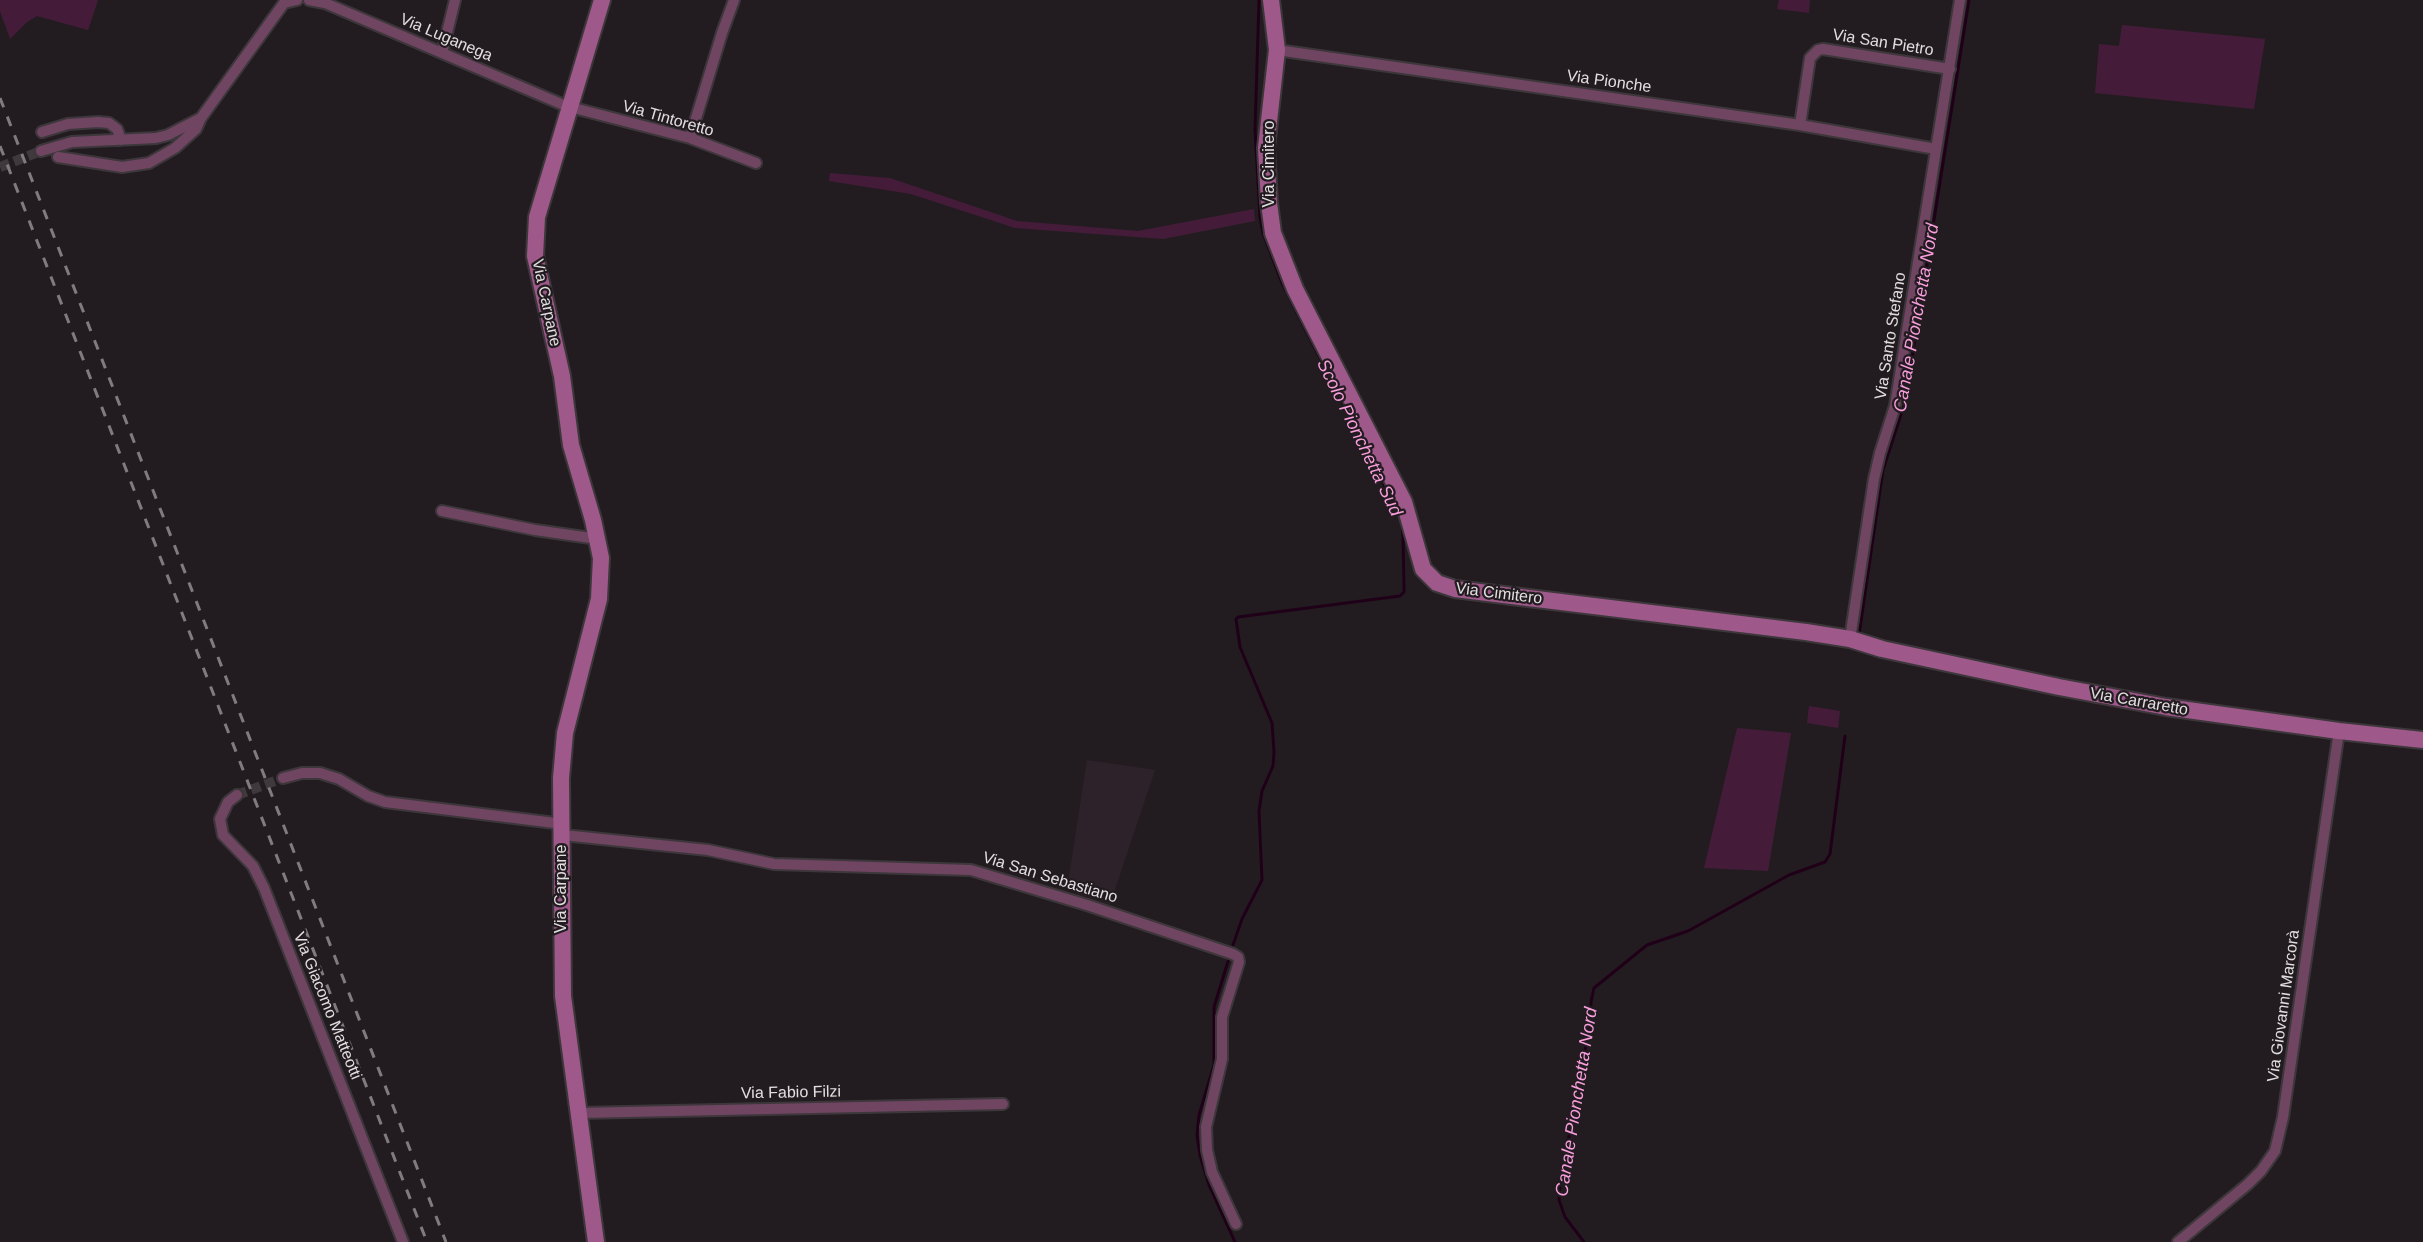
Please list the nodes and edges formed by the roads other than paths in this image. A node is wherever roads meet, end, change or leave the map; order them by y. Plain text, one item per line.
1 (297, 0) edge
2 (309, 0) edge
3 (455, 0) edge
4 (602, 0) edge
5 (734, 0) edge
6 (1271, 0) edge
7 (1960, 0) edge
8 (1277, 50) junction
9 (442, 53) junction
10 (1950, 69) junction
11 (571, 107) junction
12 (201, 118) junction
13 (1800, 125) junction
14 (42, 132) dead end
15 (173, 133) junction
16 (690, 138) junction
17 (121, 140) junction
18 (182, 142) junction
19 (1936, 148) junction
20 (41, 151) tunnel mouth
21 (171, 152) junction
22 (58, 157) dead end
23 (756, 163) dead end
24 (442, 511) dead end
25 (598, 539) junction
26 (1854, 640) junction
27 (2339, 731) junction
28 (2423, 740) edge
29 (283, 778) tunnel mouth
30 (237, 795) tunnel mouth
31 (563, 830) junction
32 (1003, 1104) dead end
33 (579, 1113) junction
34 (1236, 1224) dead end
35 (403, 1242) edge
36 (596, 1242) edge
37 (2178, 1242) edge

1 - 12 street
2 - 9 street, Via Luganega
3 - 9 street
4 - 11 street, Via Carpane
5 - 16 street
6 - 8 street, Via Cimitero
7 - 10 street, Via Santo Stefano
8 - 13 street, Via Pionche
8 - 26 street, Via Cimitero
9 - 11 street, Via Luganega
10 - 13 street, Via San Pietro
10 - 19 street, Via Santo Stefano
11 - 16 street, Via Tintoretto
11 - 25 street, Via Carpane
12 - 15 street
12 - 18 street
13 - 19 street, Via Pionche
14 - 17 street
15 - 17 street
15 - 18 street
15 - 21 street
16 - 23 street, Via Tintoretto
17 - 20 street
18 - 21 street
19 - 26 street, Via Santo Stefano
21 - 22 street
24 - 25 street
25 - 31 street, Via Carpane
26 - 27 street, Via Carraretto
27 - 28 street, Via Carraretto
27 - 37 street, Via Giovanni Marcorà
29 - 31 street
30 - 35 street, Via Giacomo Matteotti
31 - 33 street, Via Carpane
31 - 34 street, Via San Sebastiano
32 - 33 street, Via Fabio Filzi
33 - 36 street, Via Carpane

